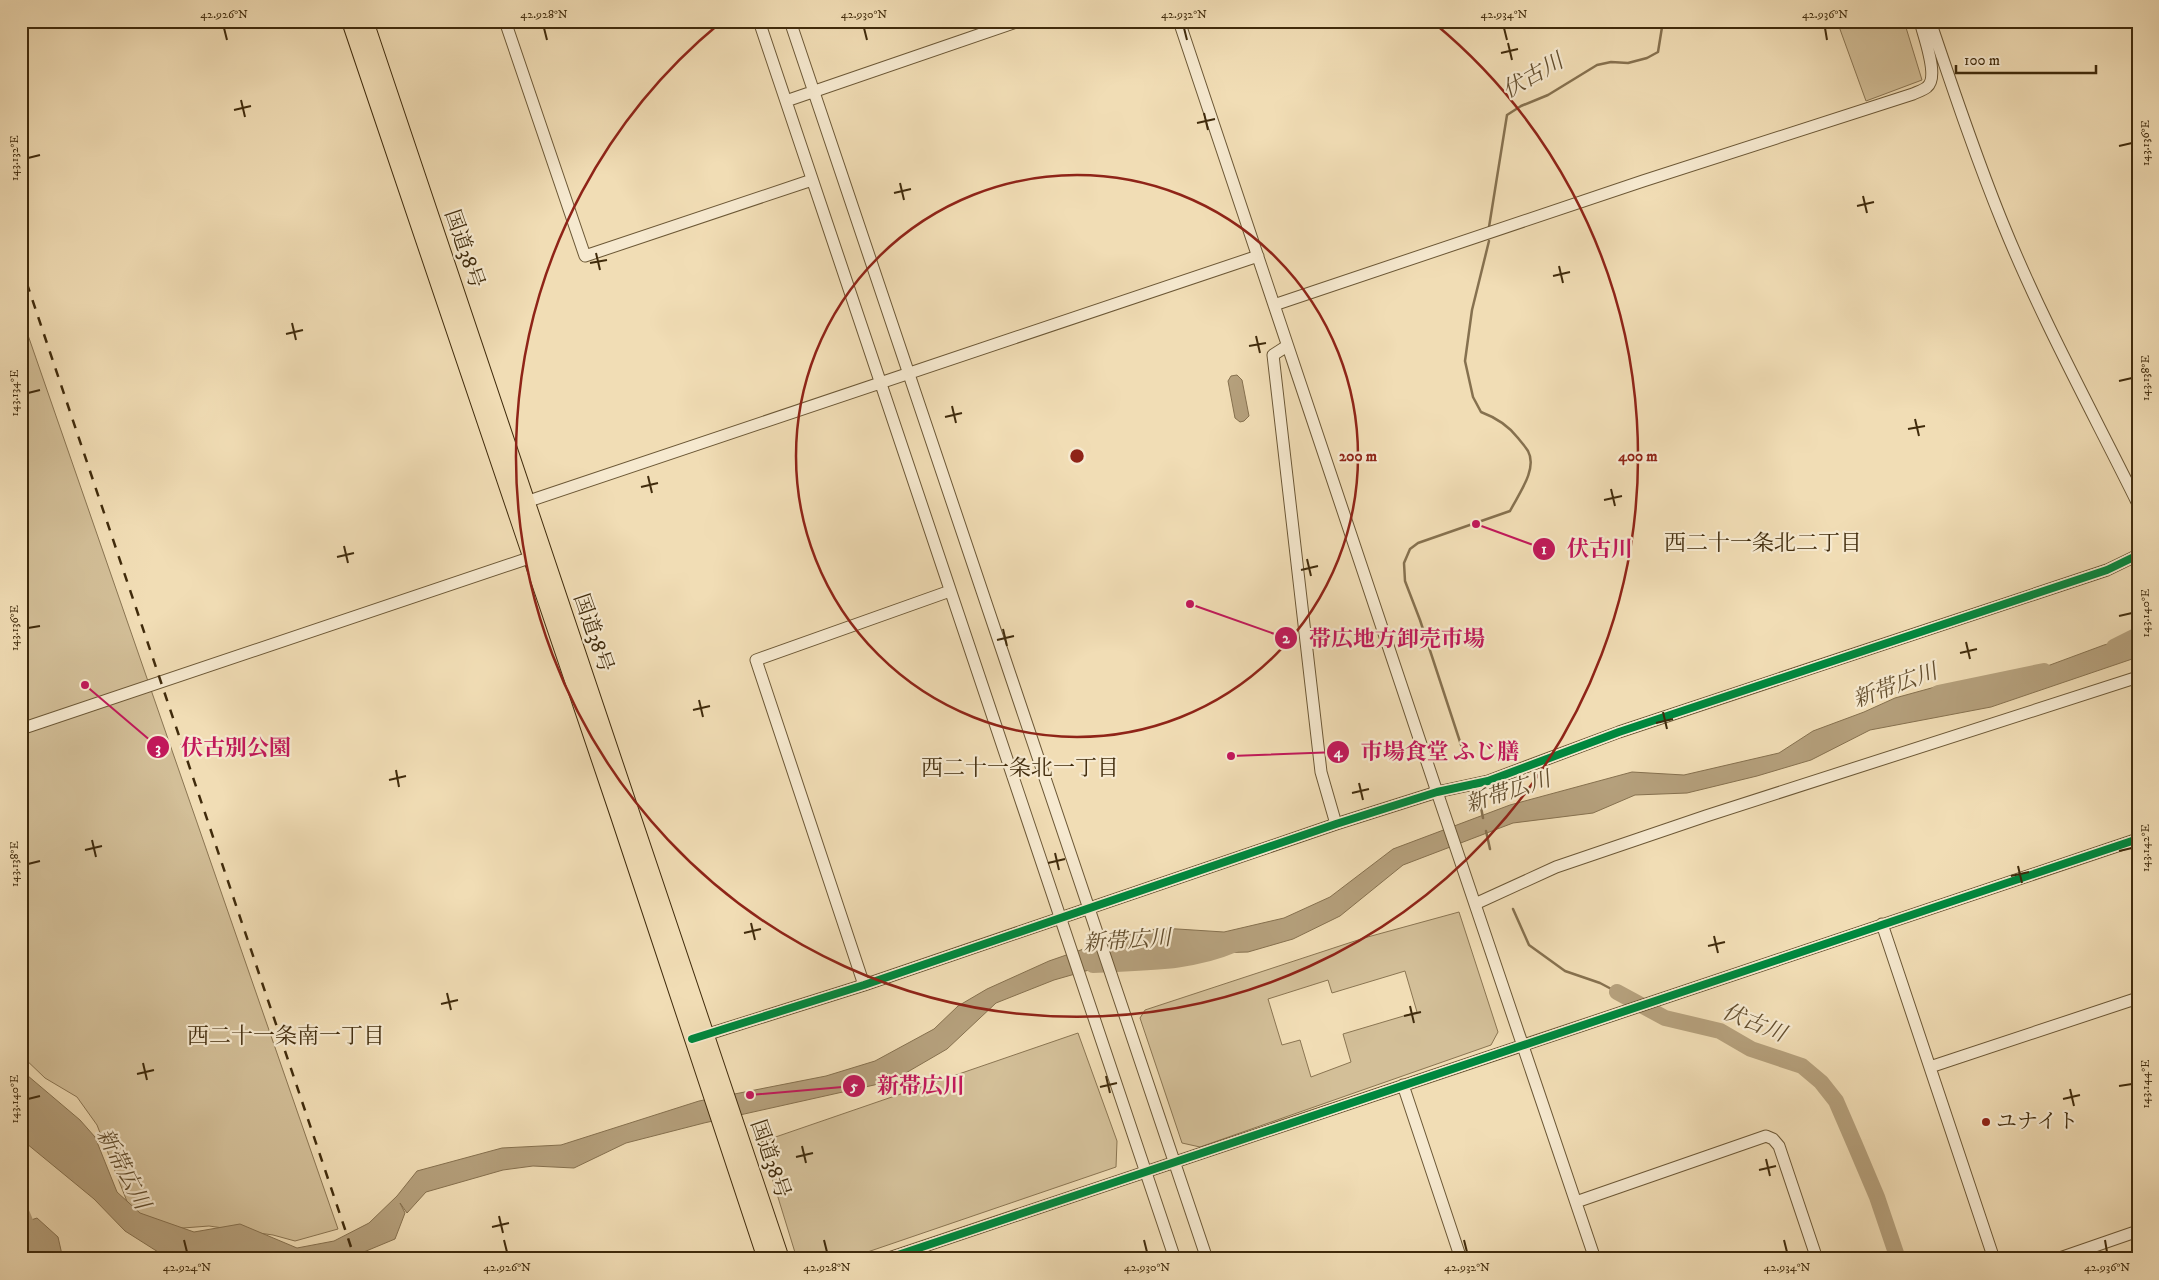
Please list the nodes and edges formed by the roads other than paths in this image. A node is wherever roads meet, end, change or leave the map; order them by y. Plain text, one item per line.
1 (350, 21) edge
2 (365, 21) edge
3 (505, 21) edge
4 (759, 21) edge
5 (790, 21) edge
6 (1019, 21) edge
7 (1180, 21) edge
8 (1920, 21) edge
9 (1930, 21) edge
10 (814, 91) junction
11 (786, 101) junction
12 (812, 180) junction
13 (1258, 256) junction
14 (1274, 305) junction
15 (1287, 346) junction
16 (910, 373) junction
17 (881, 382) junction
18 (520, 504) junction
19 (2138, 504) edge
20 (537, 555) junction
21 (2138, 555) edge
22 (950, 591) junction
23 (2138, 677) edge
24 (21, 729) edge
25 (1437, 792) junction
26 (1336, 824) junction
27 (2138, 839) edge
28 (1475, 904) junction
29 (1089, 908) junction
30 (1060, 918) junction
31 (1882, 924) junction
32 (864, 985) junction
33 (2138, 998) edge
34 (699, 1037) junction
35 (1523, 1045) junction
36 (1930, 1067) junction
37 (1403, 1085) junction
38 (733, 1136) junction
39 (1174, 1162) junction
40 (1145, 1172) junction
41 (1576, 1202) junction
42 (2138, 1232) edge
43 (766, 1259) edge
44 (781, 1259) edge
45 (886, 1259) edge
46 (1175, 1259) edge
47 (1207, 1259) edge
48 (1461, 1259) edge
49 (1595, 1259) edge
50 (1816, 1259) edge
51 (1994, 1259) edge
52 (2057, 1259) edge

1 - 18 highway, 国道38号
2 - 18 highway, 国道38号
3 - 12 street
4 - 11 street
5 - 10 street
6 - 10 street
7 - 13 street
8 - 14 street
9 - 19 street
10 - 11 street
10 - 16 street
11 - 12 street
12 - 17 street
13 - 14 street
13 - 16 street
14 - 15 street
15 - 25 street
15 - 26 street
16 - 17 street
16 - 29 street
17 - 18 street
17 - 22 street
18 - 20 highway, 国道38号
20 - 24 street
20 - 34 highway, 国道38号
21 - 25 street
22 - 30 street
22 - 32 street
23 - 28 street
25 - 26 street
25 - 28 street
26 - 29 street
27 - 31 street
28 - 35 street
29 - 30 street
29 - 39 street
30 - 32 street
30 - 40 street
31 - 35 street
31 - 36 street
32 - 34 street
33 - 36 street
34 - 38 highway, 国道38号
35 - 37 street
35 - 41 street
36 - 51 street
37 - 39 street
37 - 48 street
38 - 43 highway, 国道38号
38 - 44 highway, 国道38号
39 - 40 street
39 - 47 street
40 - 45 street
40 - 46 street
41 - 49 street
41 - 50 street
42 - 52 street

